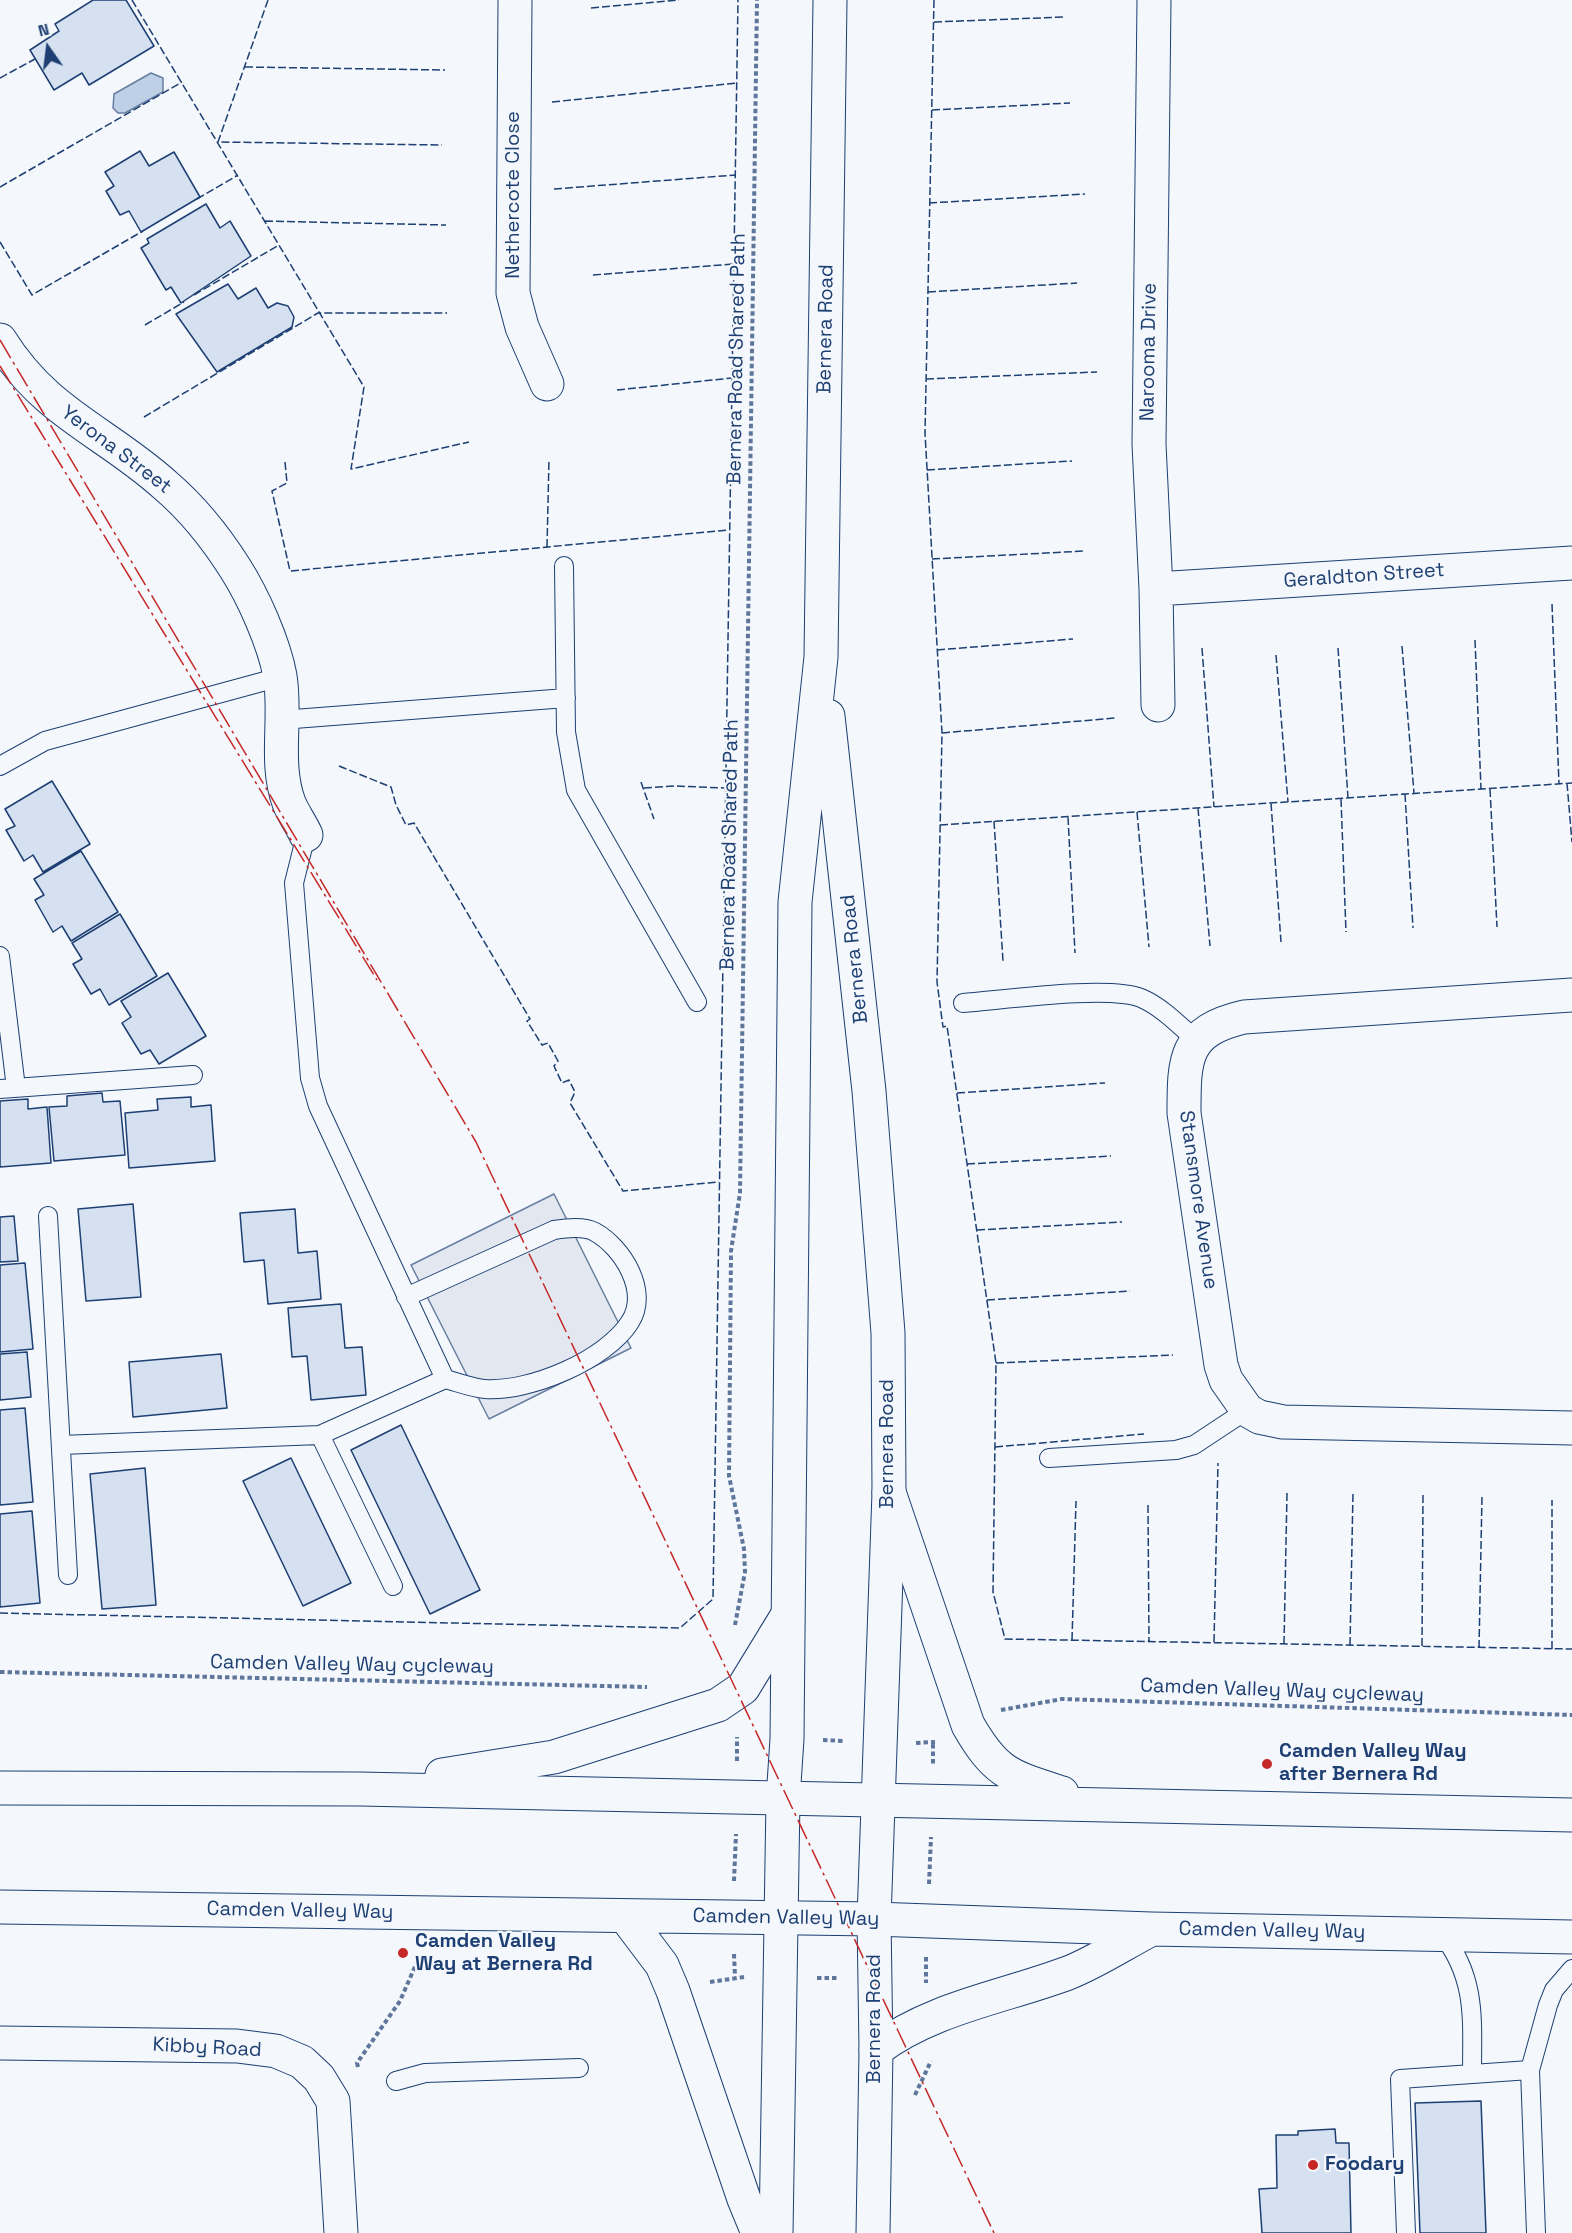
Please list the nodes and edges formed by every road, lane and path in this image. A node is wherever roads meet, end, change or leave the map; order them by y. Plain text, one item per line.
1 (515, 0) edge
2 (757, 0) edge
3 (830, 0) edge
4 (1154, 0) edge
5 (0, 340) edge
6 (547, 384) dead end
7 (1572, 563) edge
8 (564, 566) dead end
9 (1156, 589) junction
10 (821, 657) junction
11 (280, 677) junction
12 (566, 698) junction
13 (1158, 705) dead end
14 (281, 720) junction
15 (0, 766) edge
16 (306, 834) joint
17 (0, 957) edge
18 (1572, 995) edge
19 (697, 1002) dead end
20 (963, 1003) dead end
21 (1196, 1040) junction
22 (193, 1075) dead end
23 (8, 1089) edge
24 (48, 1216) dead end
25 (406, 1297) junction
26 (445, 1379) junction
27 (1247, 1410) junction
28 (1572, 1428) edge
29 (320, 1435) junction
30 (61, 1445) junction
31 (1049, 1458) dead end
32 (889, 1492) junction
33 (68, 1575) dead end
34 (393, 1587) dead end
35 (787, 1616) junction
36 (734, 1633) dead end
37 (0, 1672) edge
38 (656, 1687) dead end
39 (993, 1712) dead end
40 (1572, 1715) edge
41 (787, 1738) junction
42 (882, 1743) junction
43 (0, 1788) edge
44 (360, 1789) junction
45 (737, 1797) junction
46 (783, 1799) junction
47 (880, 1800) junction
48 (933, 1801) junction
49 (1096, 1804) junction
50 (1572, 1815) edge
51 (0, 1907) edge
52 (625, 1916) junction
53 (733, 1918) junction
54 (783, 1918) junction
55 (874, 1919) junction
56 (927, 1921) junction
57 (1151, 1929) junction
58 (1442, 1934) junction
59 (1572, 1937) edge
60 (1572, 1969) edge
61 (782, 1978) junction
62 (875, 1978) junction
63 (925, 1980) junction
64 (938, 2016) junction
65 (0, 2043) edge
66 (876, 2050) junction
67 (579, 2068) dead end
68 (1530, 2070) junction
69 (1472, 2074) junction
70 (396, 2081) dead end
71 (913, 2098) dead end
72 (341, 2233) edge
73 (758, 2233) edge
74 (776, 2233) edge
75 (873, 2233) edge
76 (1406, 2233) edge
77 (1536, 2233) edge

1 - 6 main road, Nethercote Close
2 - 36 path, Bernera Road Shared Path
3 - 10 main road, Bernera Road
4 - 9 main road, Narooma Drive
5 - 11 main road, Yerona Street
7 - 9 main road, Geraldton Street
8 - 12 lane
9 - 13 main road, Narooma Drive
10 - 32 main road, Bernera Road
10 - 35 main road, Bernera Road
11 - 14 main road, Yerona Street
11 - 15 lane
12 - 14 lane
12 - 19 lane
14 - 16 main road, Yerona Street
16 - 25 lane
17 - 23 lane
18 - 21 main road
20 - 21 lane
21 - 27 main road, Stansmore Avenue
22 - 23 lane
24 - 30 lane
25 - 26 lane
25 - 26 lane
26 - 29 lane
27 - 28 main road
27 - 31 lane
29 - 30 lane
29 - 34 lane
30 - 33 lane
32 - 42 main road, Bernera Road
32 - 49 main road
35 - 41 main road, Bernera Road
35 - 44 main road
37 - 38 path, Camden Valley Way cycleway
39 - 40 path, Camden Valley Way cycleway
41 - 42 path
41 - 45 path
41 - 46 main road, Bernera Road
42 - 47 main road, Bernera Road
42 - 48 path
43 - 44 main road
44 - 45 main road
45 - 46 main road
45 - 53 path
46 - 47 main road
46 - 54 main road, Bernera Road
47 - 48 main road
47 - 55 main road, Bernera Road
48 - 49 main road
48 - 56 path
49 - 50 main road
51 - 52 main road, Camden Valley Way
52 - 53 main road, Camden Valley Way
52 - 73 main road
53 - 54 main road, Camden Valley Way
53 - 61 path
54 - 55 main road, Camden Valley Way
54 - 61 main road, Bernera Road
55 - 56 main road, Camden Valley Way
55 - 62 main road, Bernera Road
56 - 57 main road, Camden Valley Way
56 - 63 path
57 - 58 main road, Camden Valley Way
57 - 64 main road
58 - 59 main road, Camden Valley Way
58 - 69 lane
60 - 68 lane
61 - 62 path
61 - 74 main road, Bernera Road
62 - 63 path
62 - 66 main road, Bernera Road
63 - 64 path
64 - 66 main road
64 - 71 path
65 - 72 main road, Kibby Road
66 - 75 main road, Bernera Road
67 - 70 lane
68 - 69 lane
68 - 77 lane
69 - 76 lane

